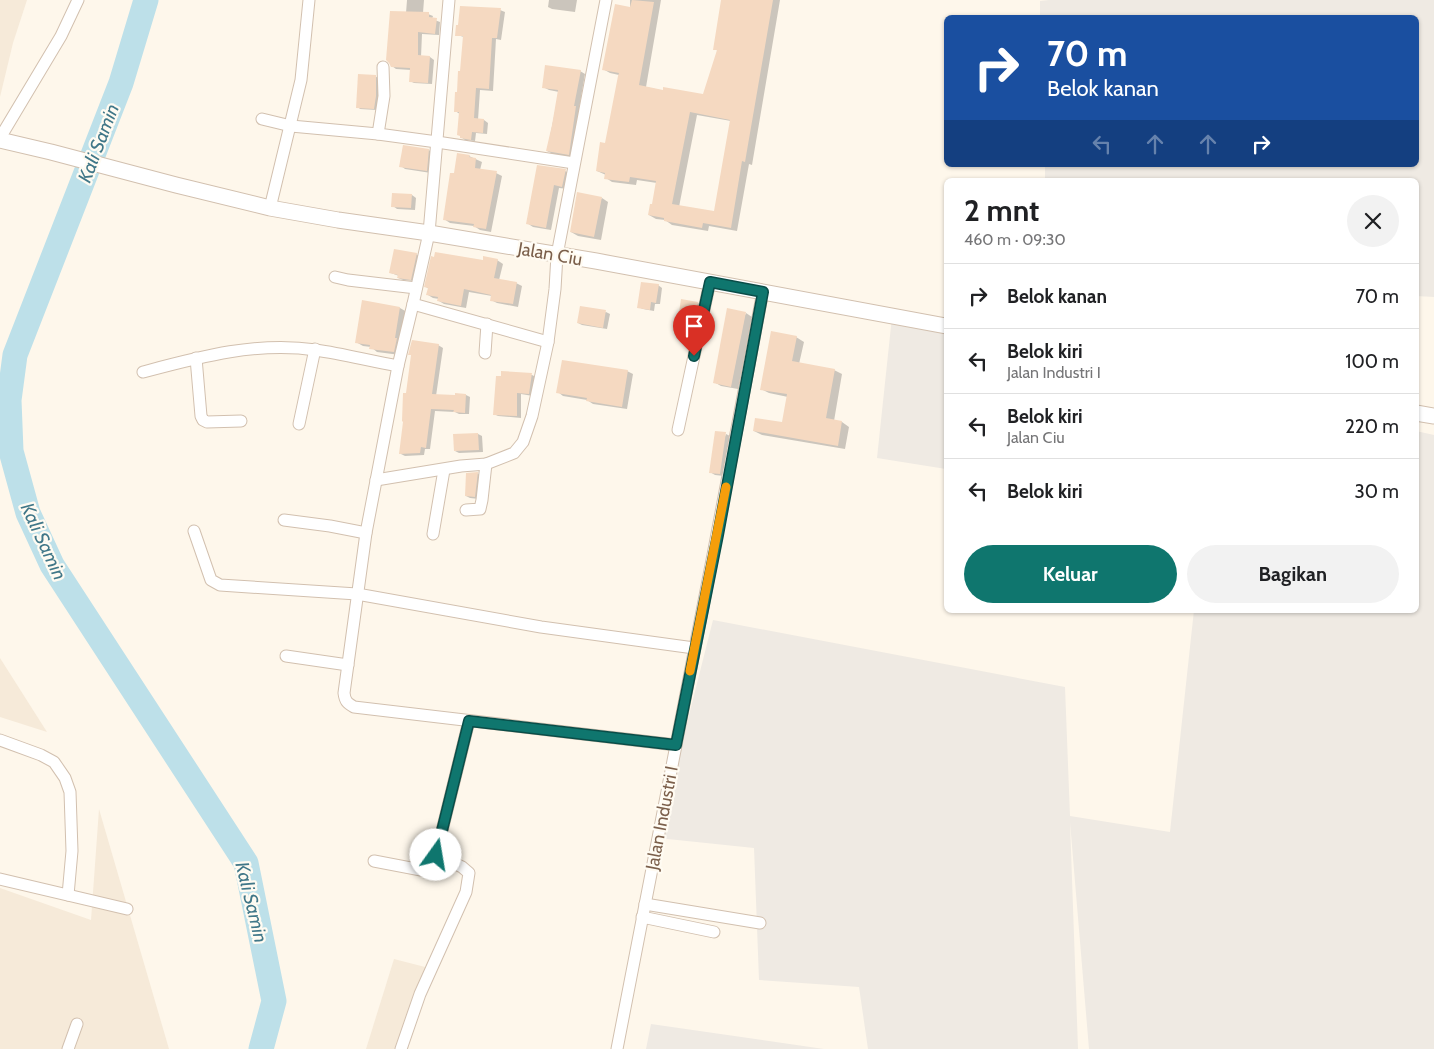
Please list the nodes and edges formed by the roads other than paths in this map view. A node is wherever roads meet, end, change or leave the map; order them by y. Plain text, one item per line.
1 (78, 0) edge
2 (309, 0) edge
3 (449, 0) edge
4 (606, 0) edge
5 (383, 67) dead end
6 (262, 119) dead end
7 (291, 126) junction
8 (378, 134) junction
9 (0, 139) edge
10 (437, 142) junction
11 (574, 163) junction
12 (270, 208) junction
13 (429, 233) junction
14 (557, 255) junction
15 (335, 277) dead end
16 (710, 282) junction
17 (416, 288) junction
18 (763, 292) junction
19 (413, 304) junction
20 (486, 324) junction
21 (944, 326) edge
22 (548, 342) junction
23 (315, 349) junction
24 (485, 353) dead end
25 (196, 358) junction
26 (398, 366) junction
27 (143, 372) dead end
28 (1419, 414) edge
29 (1434, 416) edge
30 (241, 421) dead end
31 (299, 424) dead end
32 (678, 430) dead end
33 (486, 464) junction
34 (444, 470) junction
35 (376, 480) junction
36 (466, 510) dead end
37 (284, 520) dead end
38 (194, 531) dead end
39 (366, 533) junction
40 (433, 534) dead end
41 (357, 594) junction
42 (694, 648) junction
43 (286, 656) dead end
44 (348, 665) junction
45 (469, 721) junction
46 (0, 740) edge
47 (676, 745) junction
48 (436, 855) junction
49 (374, 861) dead end
50 (0, 879) edge
51 (68, 895) junction
52 (645, 904) junction
53 (127, 909) dead end
54 (642, 917) junction
55 (760, 923) dead end
56 (714, 932) dead end
57 (77, 1024) dead end
58 (68, 1049) edge
59 (401, 1049) edge
60 (617, 1049) edge

1 - 9 street
2 - 7 street
3 - 10 street
4 - 11 street
5 - 8 street
6 - 7 street
7 - 8 street
7 - 12 street
8 - 10 street
9 - 12 street, Jalan Ciu
10 - 11 street
10 - 13 street
11 - 14 street
12 - 13 street, Jalan Ciu
13 - 14 street, Jalan Ciu
13 - 17 street
14 - 16 street, Jalan Ciu
14 - 22 street
15 - 17 street
16 - 18 street, Jalan Ciu
16 - 32 street
17 - 19 street
18 - 21 street, Jalan Ciu
18 - 42 street, Jalan Industri I
19 - 20 street
19 - 26 street
20 - 22 street
20 - 24 street
22 - 33 street
23 - 25 street
23 - 26 street
23 - 31 street
25 - 27 street
25 - 30 street
26 - 35 street
28 - 29 street
33 - 34 street
33 - 36 street
34 - 35 street
34 - 40 street
35 - 39 street
37 - 39 street
38 - 41 street
39 - 41 street
41 - 42 street
41 - 44 street
42 - 47 street, Jalan Industri I
43 - 44 street
44 - 45 street
45 - 47 street
45 - 48 street
46 - 51 street
47 - 52 street, Jalan Industri I
48 - 49 street
48 - 59 street
50 - 51 street
51 - 53 street
52 - 54 street, Jalan Industri I
52 - 55 street
54 - 56 street
54 - 60 street, Jalan Industri I
57 - 58 street

